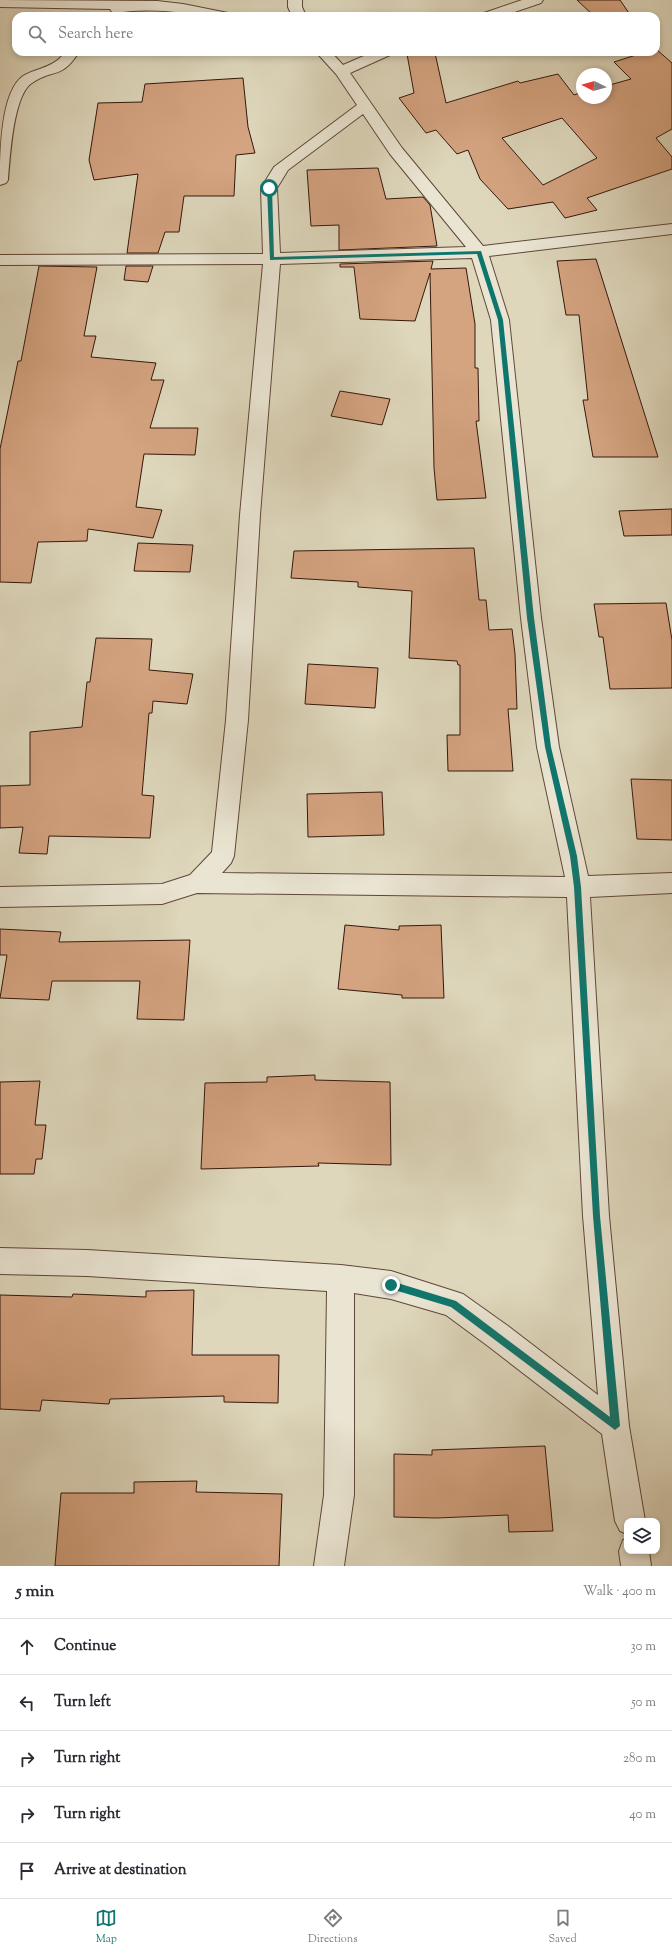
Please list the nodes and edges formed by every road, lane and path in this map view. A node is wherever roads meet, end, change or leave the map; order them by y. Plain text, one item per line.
1 (295, 0) edge
2 (536, 0) edge
3 (160, 1) edge
4 (0, 3) edge
5 (130, 4) junction
6 (112, 12) edge
7 (206, 12) edge
8 (297, 12) edge
9 (501, 12) edge
10 (69, 56) edge
11 (327, 56) edge
12 (376, 56) edge
13 (341, 71) junction
14 (365, 106) junction
15 (0, 180) edge
16 (672, 229) edge
17 (479, 252) junction
18 (272, 259) junction
19 (0, 260) edge
20 (197, 883) junction
21 (672, 883) edge
22 (578, 887) junction
23 (0, 897) edge
24 (0, 1261) edge
25 (341, 1278) junction
26 (615, 1426) junction
27 (630, 1518) edge
28 (634, 1554) edge
29 (329, 1566) edge
30 (636, 1566) edge

1 - 8 street
2 - 9 street
3 - 5 street
3 - 7 street
4 - 5 street
5 - 6 street
10 - 15 street
11 - 13 street
12 - 13 street
13 - 14 street
14 - 17 street
14 - 18 street
16 - 17 street
17 - 18 street
17 - 22 street
18 - 19 street
18 - 20 street
20 - 22 street
20 - 23 street
21 - 22 street
22 - 26 street
24 - 25 street
25 - 26 street
25 - 29 street
26 - 27 street
28 - 30 street

